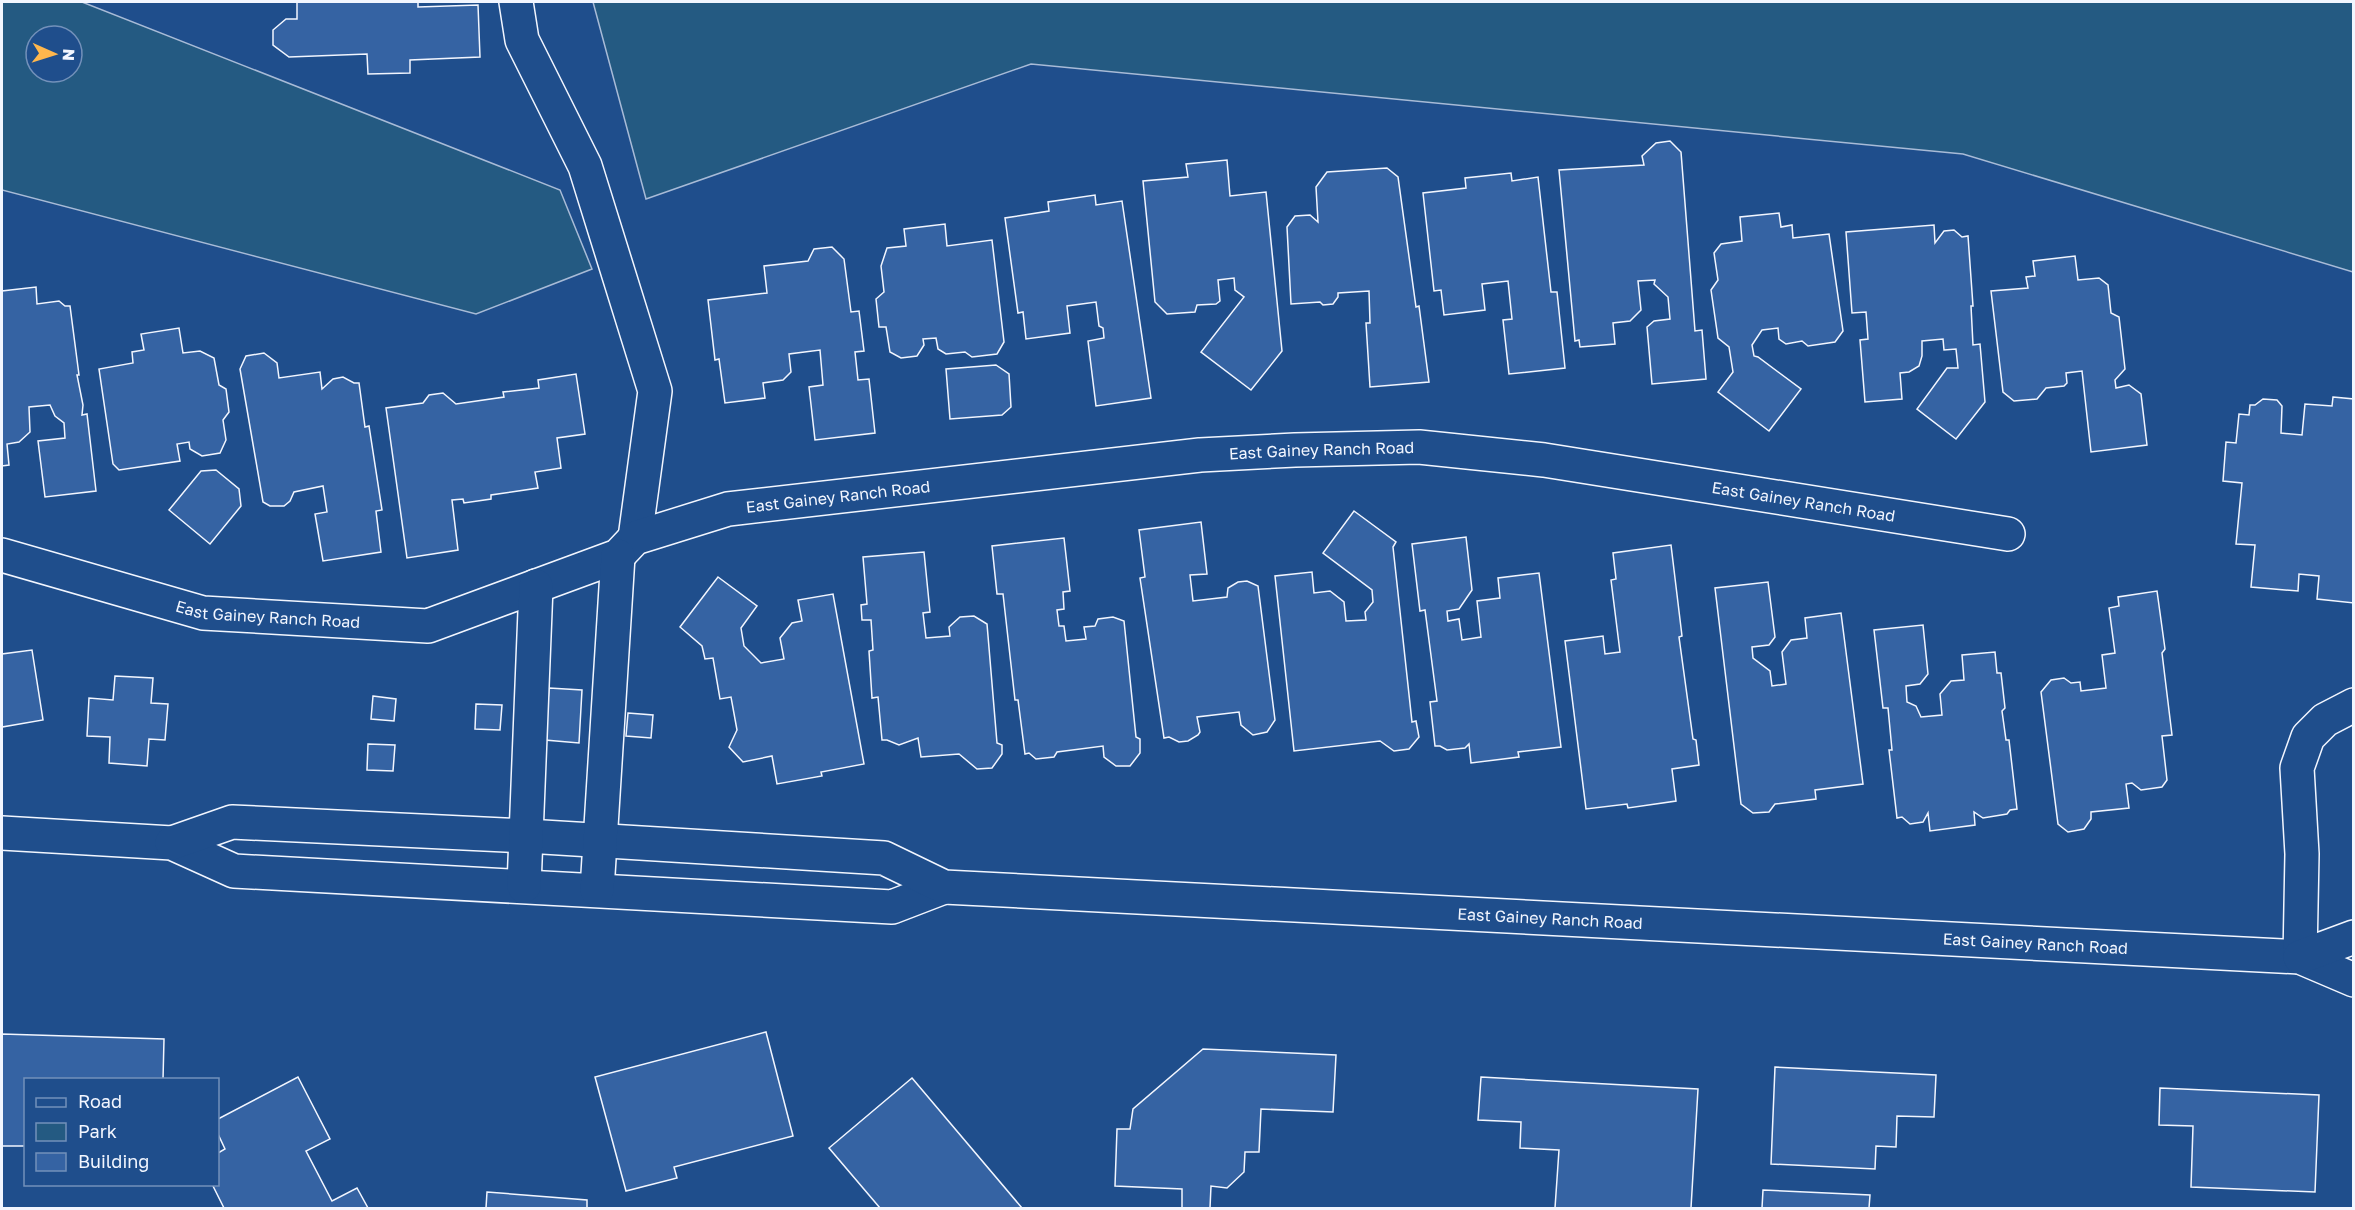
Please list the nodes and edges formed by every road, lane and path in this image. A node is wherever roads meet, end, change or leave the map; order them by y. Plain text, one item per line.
1 (516, 2) edge
2 (2008, 534) dead end
3 (627, 547) junction
4 (2, 555) edge
5 (536, 586) junction
6 (2354, 705) edge
7 (2, 832) edge
8 (526, 836) junction
9 (600, 840) junction
10 (172, 843) junction
11 (524, 886) junction
12 (944, 887) junction
13 (597, 890) junction
14 (2354, 937) edge
15 (2300, 957) junction
16 (2354, 980) edge

1 - 3 street
2 - 3 street, East Gainey Ranch Road
3 - 5 street, East Gainey Ranch Road
3 - 9 street
4 - 5 street, East Gainey Ranch Road
5 - 8 street
6 - 15 street
7 - 10 street, East Gainey Ranch Road
8 - 9 street, East Gainey Ranch Road
8 - 10 street, East Gainey Ranch Road
8 - 11 street
9 - 12 street, East Gainey Ranch Road
9 - 13 street
10 - 11 street, East Gainey Ranch Road
11 - 13 street, East Gainey Ranch Road
12 - 13 street, East Gainey Ranch Road
12 - 15 street, East Gainey Ranch Road
14 - 15 street, East Gainey Ranch Road
15 - 16 street, East Gainey Ranch Road

